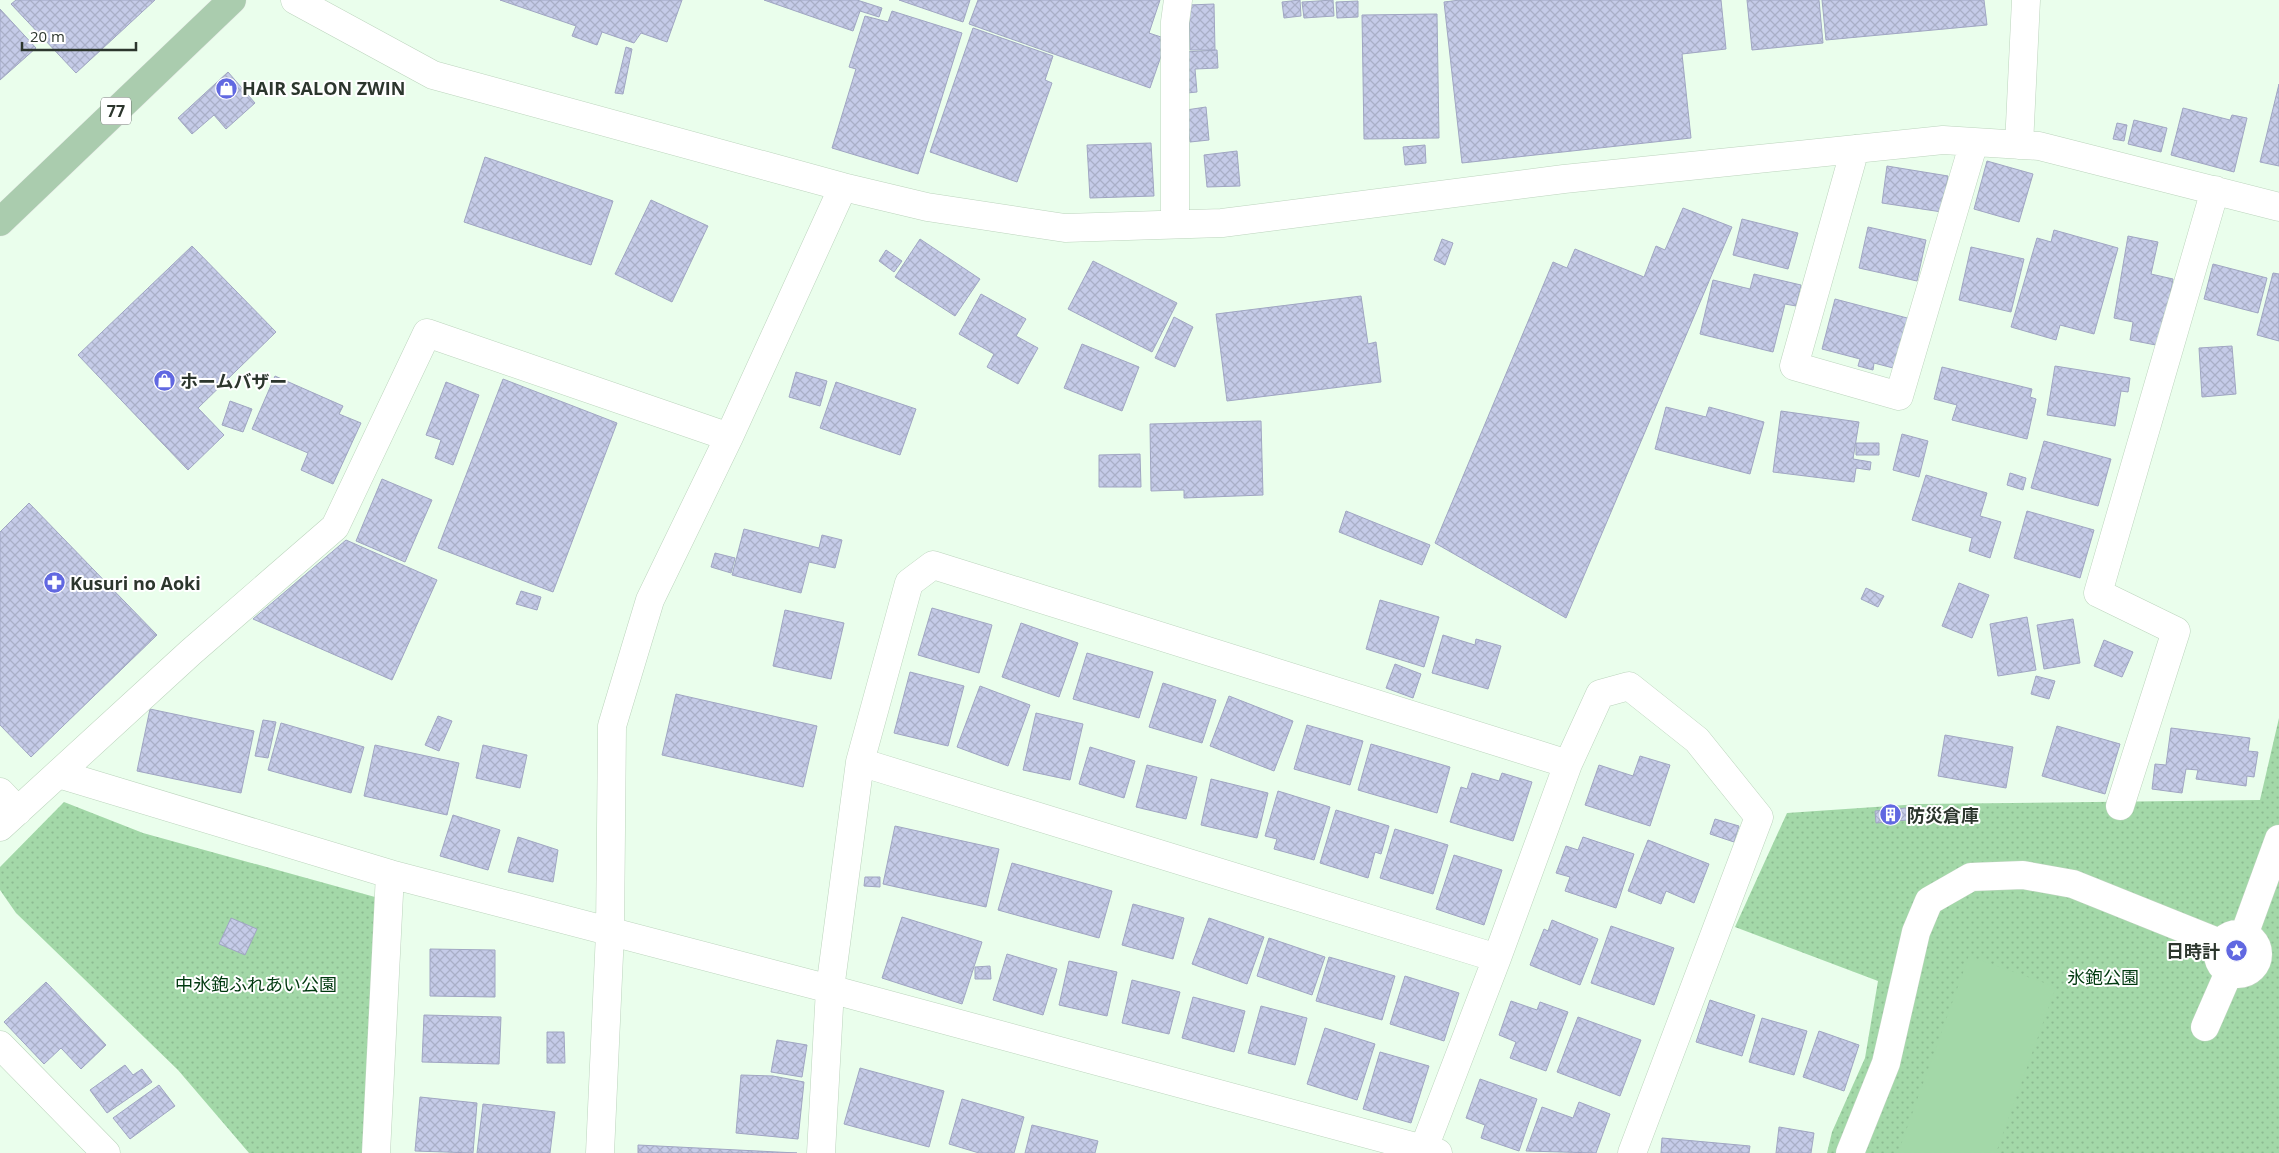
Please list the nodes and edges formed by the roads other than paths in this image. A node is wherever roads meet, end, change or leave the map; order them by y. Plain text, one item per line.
1 (232, 0) edge
2 (295, 0) edge
3 (1178, 0) edge
4 (2026, 0) edge
5 (1974, 142) junction
6 (2019, 145) junction
7 (1855, 149) junction
8 (843, 187) junction
9 (2215, 190) junction
10 (2279, 207) edge
11 (0, 222) edge
12 (1175, 224) junction
13 (729, 438) junction
14 (860, 762) junction
15 (1568, 764) junction
16 (59, 774) junction
17 (2120, 806) dead end
18 (6, 810) edge
19 (2279, 840) edge
20 (390, 874) junction
21 (610, 932) junction
22 (2232, 939) junction
23 (1497, 958) junction
24 (2268, 964) edge
25 (2228, 972) junction
26 (830, 989) junction
27 (2205, 1027) dead end
28 (0, 1045) edge
29 (1431, 1151) edge
30 (106, 1153) edge
31 (376, 1153) edge
32 (600, 1153) edge
33 (821, 1153) edge
34 (1632, 1153) edge
35 (1850, 1153) edge

1 - 11 main road, 77
2 - 8 street
3 - 12 street
4 - 6 street
5 - 6 street
5 - 7 street
5 - 7 street
6 - 9 street
7 - 12 street
8 - 12 street
8 - 13 street
9 - 10 street
9 - 17 street
13 - 16 street
13 - 21 street
14 - 15 street
14 - 23 street
14 - 26 street
15 - 23 street
15 - 34 street
16 - 18 street
16 - 20 street
19 - 22 street
20 - 21 street
20 - 31 street
21 - 26 street
21 - 32 street
22 - 24 street
22 - 25 street
22 - 35 street
23 - 29 street
24 - 25 street
25 - 27 street
26 - 29 street
26 - 33 street
28 - 30 street

